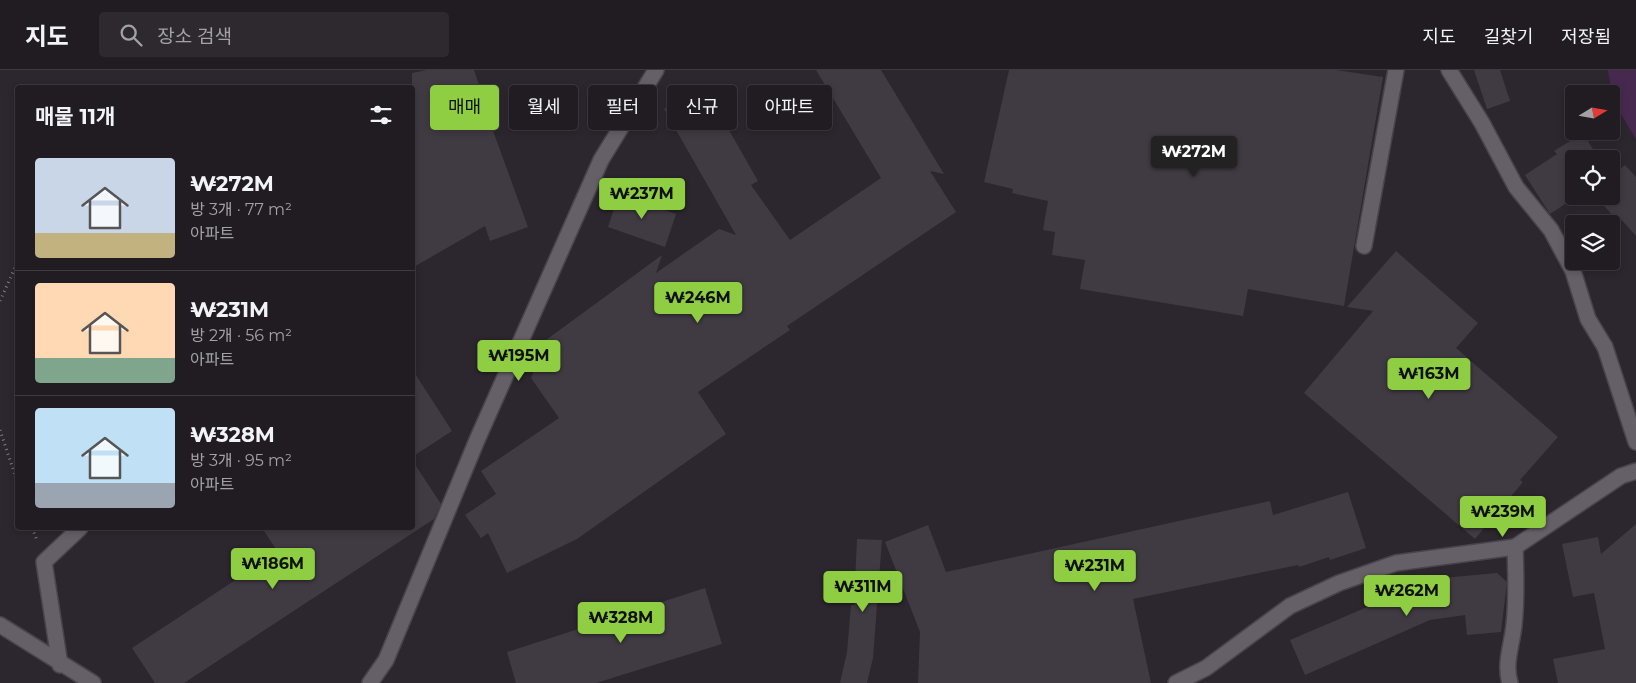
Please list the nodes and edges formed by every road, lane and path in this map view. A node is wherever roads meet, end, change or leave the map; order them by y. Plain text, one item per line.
1 (656, 70) edge
2 (1396, 70) edge
3 (1449, 70) edge
4 (1364, 246) dead end
5 (15, 268) edge
6 (0, 301) edge
7 (0, 430) edge
8 (1636, 442) edge
9 (1636, 471) edge
10 (15, 475) edge
11 (78, 530) edge
12 (1515, 547) junction
13 (0, 625) edge
14 (60, 665) junction
15 (92, 683) edge
16 (370, 683) edge
17 (1176, 683) edge
18 (1510, 683) edge

1 - 16 street
2 - 4 street
3 - 8 street
5 - 6 path
7 - 10 path
9 - 12 street
11 - 14 street
12 - 17 street
12 - 18 street
13 - 14 street
14 - 15 street

